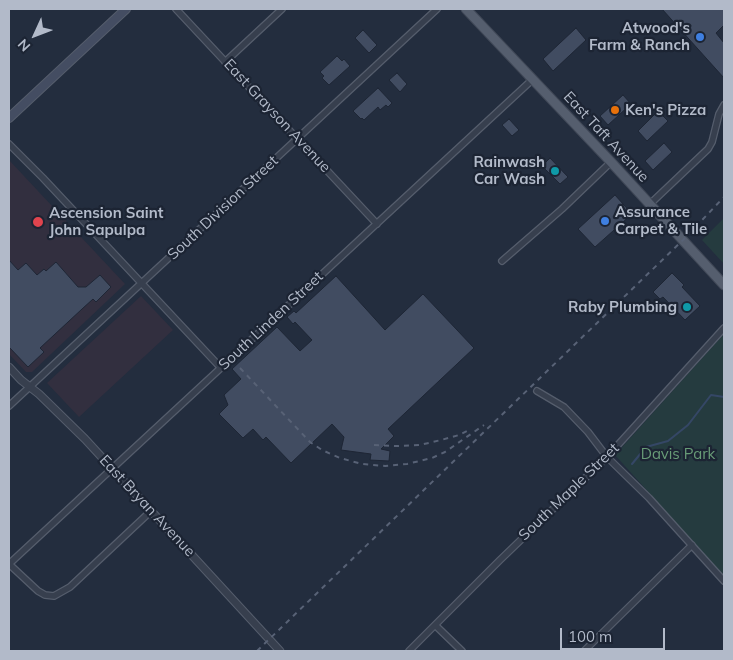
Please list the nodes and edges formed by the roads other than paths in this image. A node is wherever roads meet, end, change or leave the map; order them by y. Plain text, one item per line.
1 (126, 9) edge
2 (176, 9) edge
3 (282, 9) edge
4 (437, 9) edge
5 (466, 9) edge
6 (226, 62) junction
7 (533, 79) junction
8 (724, 105) edge
9 (9, 118) edge
10 (298, 139) junction
11 (9, 144) edge
12 (611, 162) junction
13 (650, 204) junction
14 (377, 224) junction
15 (502, 261) dead end
16 (141, 283) junction
17 (724, 285) edge
18 (724, 328) edge
19 (9, 367) edge
20 (221, 368) junction
21 (30, 386) junction
22 (537, 391) dead end
23 (9, 406) edge
24 (607, 457) junction
25 (112, 468) junction
26 (151, 511) junction
27 (692, 545) junction
28 (9, 564) edge
29 (724, 581) edge
30 (435, 625) junction
31 (280, 651) edge
32 (409, 651) edge
33 (462, 651) edge
34 (584, 651) edge

1 - 9 main road
2 - 6 street, East Grayson Avenue
3 - 6 street
4 - 10 street, South Division Street
5 - 7 main road, East Taft Avenue
6 - 10 street, East Grayson Avenue
7 - 12 main road, East Taft Avenue
7 - 14 street, South Linden Street
8 - 13 street
10 - 14 street, East Grayson Avenue
10 - 16 street, South Division Street
11 - 16 street
12 - 13 main road, East Taft Avenue
12 - 15 street
13 - 17 main road, East Taft Avenue
14 - 20 street, South Linden Street
16 - 20 street
16 - 21 street, South Division Street
18 - 24 street, South Maple Street
19 - 21 street, East Bryan Avenue
20 - 25 street, South Linden Street
21 - 23 street, South Division Street
21 - 25 street, East Bryan Avenue
22 - 24 street
24 - 27 street
24 - 30 street, South Maple Street
25 - 26 street, East Bryan Avenue
25 - 28 street, South Linden Street
26 - 28 street
26 - 31 street, East Bryan Avenue
27 - 29 street
27 - 34 street
30 - 32 street, South Maple Street
30 - 33 street

